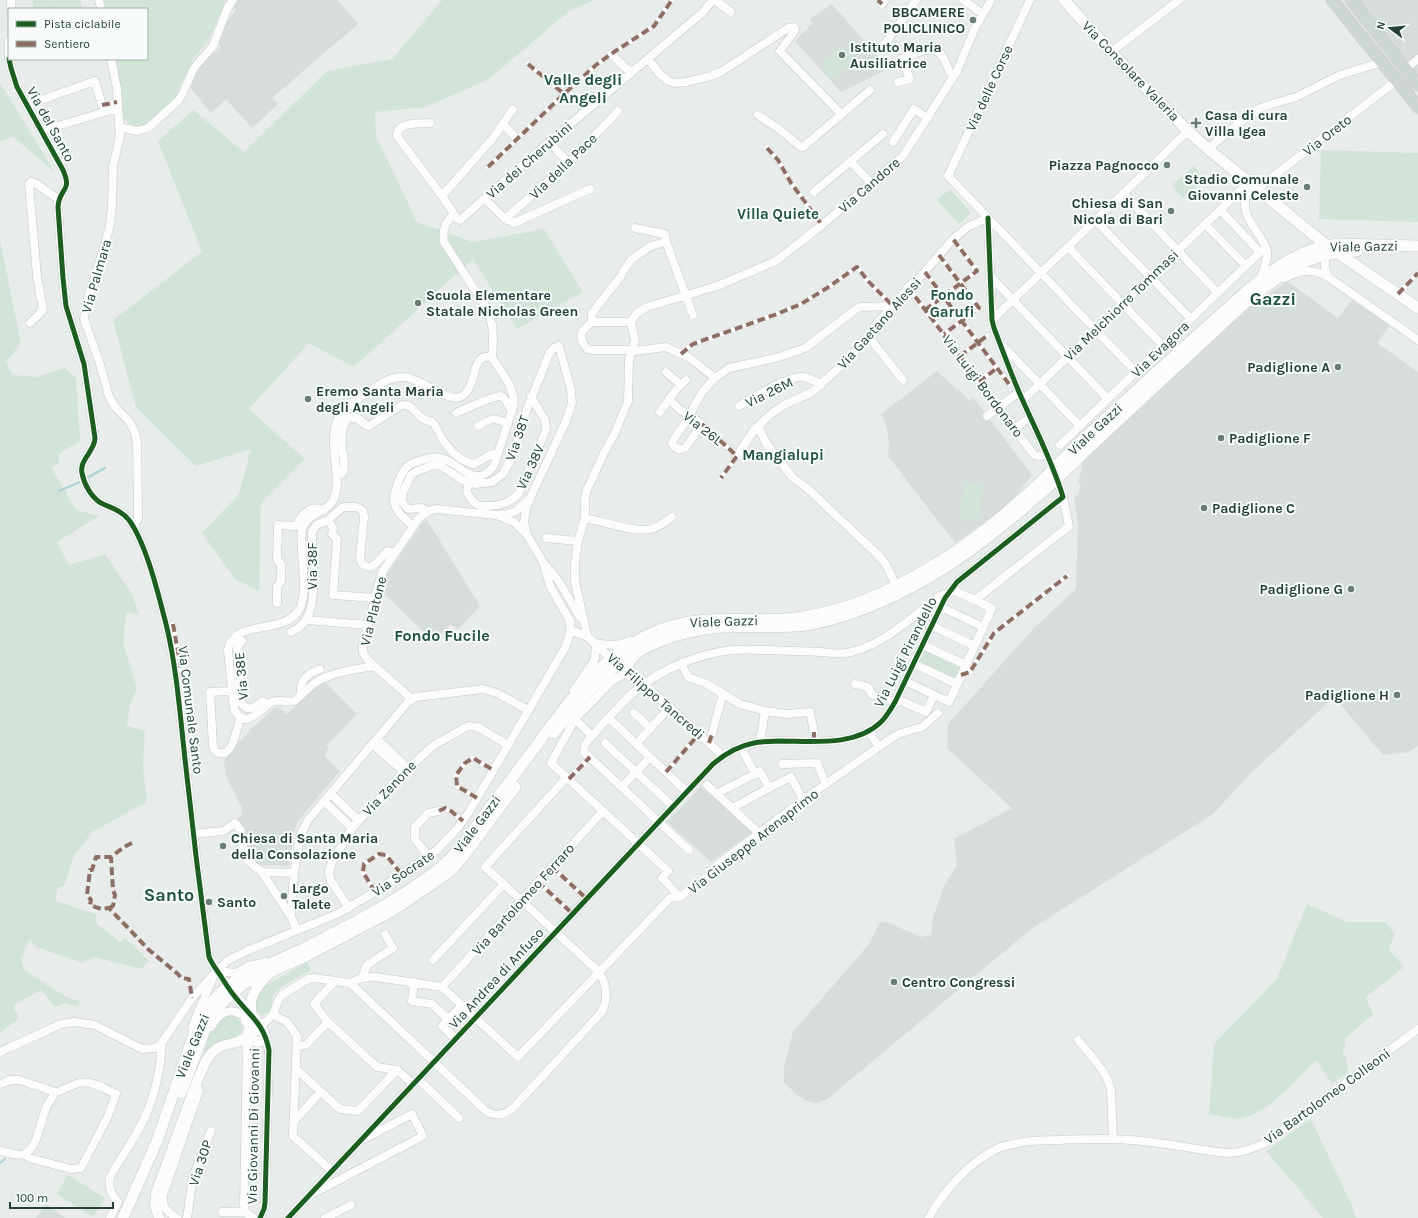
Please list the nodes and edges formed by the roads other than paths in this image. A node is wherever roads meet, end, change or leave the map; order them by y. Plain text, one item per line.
1 (233, 0) edge
2 (714, 0) edge
3 (916, 0) edge
4 (963, 0) edge
5 (991, 0) edge
6 (1030, 0) edge
7 (1064, 0) edge
8 (1179, 0) edge
9 (1332, 0) edge
10 (1351, 0) edge
11 (669, 1) edge
12 (731, 12) dead end
13 (984, 14) junction
14 (885, 44) dead end
15 (1111, 52) junction
16 (611, 54) junction
17 (648, 59) junction
18 (1418, 59) edge
19 (9, 60) edge
20 (111, 60) edge
21 (1382, 62) junction
22 (528, 64) dead end
23 (1406, 69) junction
24 (631, 73) junction
25 (953, 77) junction
26 (1397, 80) junction
27 (898, 82) dead end
28 (1418, 85) edge
29 (870, 90) dead end
30 (564, 94) junction
31 (27, 105) junction
32 (117, 105) junction
33 (102, 106) joint
34 (1418, 107) edge
35 (513, 109) dead end
36 (618, 111) dead end
37 (841, 114) junction
38 (758, 115) dead end
39 (928, 118) junction
40 (430, 124) dead end
41 (503, 124) junction
42 (119, 127) junction
43 (41, 131) junction
44 (1188, 131) junction
45 (883, 134) dead end
46 (518, 139) junction
47 (549, 142) junction
48 (893, 142) dead end
49 (767, 148) dead end
50 (1208, 149) junction
51 (850, 161) junction
52 (569, 163) junction
53 (488, 167) dead end
54 (871, 183) junction
55 (1253, 186) junction
56 (590, 189) dead end
57 (814, 192) dead end
58 (1123, 193) junction
59 (442, 196) junction
60 (59, 199) junction
61 (485, 199) junction
62 (1220, 210) junction
63 (454, 214) junction
64 (988, 218) junction
65 (505, 219) junction
66 (1095, 220) junction
67 (822, 224) junction
68 (1205, 224) junction
69 (635, 228) dead end
70 (954, 239) junction
71 (666, 242) junction
72 (1418, 246) edge
73 (1068, 247) junction
74 (1178, 250) junction
75 (1325, 250) junction
76 (1336, 252) junction
77 (1418, 252) edge
78 (939, 255) junction
79 (1246, 266) junction
80 (924, 272) junction
81 (1041, 273) junction
82 (1418, 273) edge
83 (990, 276) junction
84 (1150, 277) junction
85 (1328, 277) junction
86 (1260, 279) junction
87 (1272, 281) junction
88 (960, 283) junction
89 (908, 287) junction
90 (1218, 293) junction
91 (686, 294) junction
92 (1398, 294) junction
93 (943, 296) junction
94 (1013, 300) junction
95 (1123, 304) junction
96 (893, 306) junction
97 (1418, 308) edge
98 (925, 310) junction
99 (693, 314) dead end
100 (1191, 319) junction
101 (992, 320) junction
102 (961, 321) junction
103 (30, 322) dead end
104 (592, 322) junction
105 (631, 322) junction
106 (1096, 330) junction
107 (944, 334) junction
108 (868, 336) junction
109 (987, 336) dead end
110 (1418, 340) edge
111 (1000, 342) junction
112 (978, 343) junction
113 (1163, 346) junction
114 (631, 350) junction
115 (681, 354) junction
116 (960, 356) junction
117 (1068, 357) junction
118 (492, 358) junction
119 (997, 368) junction
120 (666, 372) dead end
121 (1136, 372) junction
122 (715, 378) junction
123 (903, 380) dead end
124 (979, 382) junction
125 (1009, 384) dead end
126 (1040, 384) junction
127 (821, 385) junction
128 (1019, 392) junction
129 (531, 397) junction
130 (669, 399) junction
131 (1108, 399) junction
132 (1023, 400) junction
133 (739, 406) dead end
134 (998, 407) junction
135 (512, 412) junction
136 (660, 412) dead end
137 (456, 413) dead end
138 (690, 416) junction
139 (987, 416) dead end
140 (1025, 421) dead end
141 (508, 424) junction
142 (702, 424) junction
143 (478, 426) dead end
144 (758, 426) junction
145 (1080, 426) junction
146 (1015, 429) junction
147 (1060, 445) dead end
148 (1047, 452) junction
149 (498, 453) junction
150 (737, 456) junction
151 (1055, 474) junction
152 (337, 475) junction
153 (721, 478) dead end
154 (470, 483) junction
155 (531, 496) junction
156 (1062, 497) junction
157 (324, 510) junction
158 (428, 511) junction
159 (496, 515) junction
160 (672, 517) dead end
161 (586, 518) junction
162 (328, 520) junction
163 (413, 526) junction
164 (134, 529) junction
165 (527, 535) junction
166 (546, 538) dead end
167 (578, 541) junction
168 (395, 553) junction
169 (543, 562) junction
170 (1067, 576) dead end
171 (896, 586) junction
172 (950, 591) junction
173 (374, 598) junction
174 (975, 600) junction
175 (277, 603) dead end
176 (941, 607) junction
177 (582, 619) junction
178 (307, 620) junction
179 (570, 622) junction
180 (173, 624) dead end
181 (368, 624) junction
182 (932, 626) junction
183 (730, 627) junction
184 (983, 628) junction
185 (291, 632) dead end
186 (576, 632) junction
187 (588, 637) junction
188 (643, 638) junction
189 (242, 641) dead end
190 (596, 643) junction
191 (923, 645) junction
192 (974, 646) junction
193 (614, 662) junction
194 (682, 664) junction
195 (914, 664) junction
196 (966, 665) junction
197 (375, 666) junction
198 (320, 669) dead end
199 (626, 673) junction
200 (961, 675) junction
201 (177, 676) junction
202 (602, 678) junction
203 (634, 680) junction
204 (905, 681) junction
205 (644, 684) junction
206 (855, 684) dead end
207 (957, 684) junction
208 (232, 691) junction
209 (723, 693) junction
210 (301, 695) junction
211 (934, 695) junction
212 (412, 699) junction
213 (896, 700) junction
214 (567, 702) junction
215 (268, 705) junction
216 (670, 708) junction
217 (528, 710) junction
218 (765, 711) junction
219 (634, 713) dead end
220 (938, 713) dead end
221 (241, 717) junction
222 (609, 718) junction
223 (575, 719) junction
224 (650, 728) junction
225 (868, 731) junction
226 (699, 734) junction
227 (712, 734) joint
228 (592, 736) junction
229 (814, 737) junction
230 (374, 741) junction
231 (760, 742) junction
232 (605, 743) dead end
233 (708, 743) junction
234 (636, 744) junction
235 (508, 745) junction
236 (741, 747) junction
237 (879, 748) junction
238 (587, 754) junction
239 (723, 756) junction
240 (650, 757) junction
241 (782, 764) dead end
242 (406, 770) junction
243 (494, 770) junction
244 (636, 772) junction
245 (666, 772) junction
246 (755, 774) junction
247 (568, 778) junction
248 (826, 784) junction
249 (707, 786) dead end
250 (622, 787) junction
251 (769, 788) junction
252 (687, 792) junction
253 (331, 794) junction
254 (716, 794) junction
255 (477, 798) junction
256 (803, 800) junction
257 (324, 801) junction
258 (668, 802) dead end
259 (732, 808) junction
260 (439, 811) joint
261 (603, 811) junction
262 (358, 820) junction
263 (463, 821) junction
264 (659, 822) junction
265 (352, 828) junction
266 (193, 834) junction
267 (760, 834) junction
268 (639, 844) junction
269 (689, 850) dead end
270 (429, 857) junction
271 (552, 867) junction
272 (294, 870) junction
273 (262, 872) junction
274 (402, 875) junction
275 (538, 882) junction
276 (504, 884) junction
277 (375, 892) junction
278 (680, 897) junction
279 (587, 899) junction
280 (522, 900) junction
281 (349, 908) junction
282 (573, 914) junction
283 (291, 917) junction
284 (297, 930) junction
285 (556, 932) junction
286 (385, 934) dead end
287 (279, 960) junction
288 (434, 960) dead end
289 (217, 970) junction
290 (272, 971) junction
291 (599, 972) junction
292 (362, 978) junction
293 (335, 981) junction
294 (414, 982) junction
295 (350, 983) junction
296 (442, 987) junction
297 (232, 993) junction
298 (462, 1005) junction
299 (184, 1010) junction
300 (196, 1017) junction
301 (247, 1017) junction
302 (271, 1017) junction
303 (476, 1018) junction
304 (448, 1019) junction
305 (328, 1022) junction
306 (1418, 1029) edge
307 (257, 1034) junction
308 (456, 1039) junction
309 (1078, 1040) dead end
310 (161, 1044) junction
311 (297, 1046) junction
312 (246, 1048) junction
313 (216, 1049) junction
314 (0, 1052) edge
315 (434, 1062) junction
316 (296, 1069) junction
317 (397, 1070) junction
318 (188, 1078) junction
319 (416, 1082) junction
320 (0, 1084) edge
321 (55, 1092) junction
322 (316, 1097) dead end
323 (459, 1118) dead end
324 (294, 1121) junction
325 (211, 1131) dead end
326 (1113, 1139) junction
327 (360, 1141) junction
328 (0, 1150) edge
329 (25, 1154) junction
330 (332, 1171) junction
331 (309, 1196) junction
332 (351, 1205) dead end
333 (125, 1211) edge
334 (222, 1212) dead end
335 (245, 1212) junction
336 (110, 1218) edge
337 (159, 1218) edge
338 (177, 1218) edge
339 (187, 1218) edge
340 (253, 1218) edge
341 (260, 1218) edge
342 (288, 1218) edge
343 (325, 1218) edge
344 (928, 1218) edge

1 - 42 street
2 - 12 street
2 - 17 street, Via dei Cherubini
3 - 14 street
4 - 13 street
5 - 13 street, Via Candore
6 - 64 street, Via delle Corse
7 - 15 main road, Via Consolare Valeria
8 - 15 street
9 - 21 main road
10 - 23 main road
11 - 16 street
13 - 25 street, Via Candore
15 - 44 main road, Via Consolare Valeria
16 - 24 street
16 - 30 street
17 - 24 street, Via dei Cherubini
17 - 37 street
18 - 23 street
19 - 31 street, Via del Santo
20 - 32 street, Via Palmara
21 - 26 main road
21 - 50 street
22 - 30 street
23 - 28 main road
24 - 47 street, Via dei Cherubini
25 - 27 street
25 - 39 street, Via Candore
26 - 34 main road
26 - 55 street, Via Oreto
29 - 37 street
30 - 46 street
31 - 33 street
31 - 43 street, Via del Santo
32 - 33 street
32 - 42 street, Via Palmara
32 - 43 street
35 - 41 street
36 - 52 street, Via della Pace
37 - 38 street
39 - 48 street
39 - 54 street, Via Candore
40 - 59 street
41 - 46 street
41 - 59 street
42 - 164 street, Via Palmara
43 - 60 street, Via del Santo
44 - 50 main road, Via Consolare Valeria
44 - 58 street
45 - 51 street
46 - 53 street
47 - 52 street
47 - 61 street, Via dei Cherubini
49 - 67 street
50 - 55 main road, Via Consolare Valeria
51 - 54 street
51 - 57 street
52 - 65 street, Via della Pace
54 - 67 street, Via Candore
55 - 62 street, Via Oreto
55 - 75 main road, Via Consolare Valeria
55 - 86 street
56 - 65 street
58 - 66 street
58 - 74 street
59 - 63 street
60 - 103 street
60 - 164 street, Via Comunale Santo
61 - 63 street, Via dei Cherubini
61 - 65 street
62 - 68 street, Via Melchiorre Tommasi
62 - 79 street, Via Evagora
63 - 118 street
64 - 70 street, Via Gaetano Alessi
64 - 81 street
64 - 83 street
66 - 73 street
66 - 84 street
67 - 91 street, Via Candore
68 - 74 street, Via Melchiorre Tommasi
68 - 79 street
69 - 71 street
70 - 78 street, Via Gaetano Alessi
70 - 88 street
71 - 91 street
71 - 104 street
72 - 75 main road, Viale Gazzi
73 - 81 street
73 - 95 street
74 - 84 street, Via Melchiorre Tommasi
74 - 90 street
75 - 76 main road, Viale Gazzi
75 - 85 street
75 - 86 main road, Viale Gazzi
75 - 87 main road, Viale Gazzi
76 - 77 main road, Viale Gazzi
76 - 92 main road
78 - 80 street, Via Gaetano Alessi
78 - 88 street
79 - 90 street, Via Evagora
80 - 89 street, Via Gaetano Alessi
80 - 93 street
81 - 94 street
81 - 106 street
82 - 92 street
83 - 94 street
83 - 101 street
84 - 95 street, Via Melchiorre Tommasi
84 - 100 street
85 - 87 street
85 - 110 street
86 - 151 main road, Viale Gazzi
87 - 151 main road, Viale Gazzi
88 - 93 street
88 - 102 street
89 - 96 street, Via Gaetano Alessi
89 - 98 street, Via Luigi Bordonaro
90 - 100 street, Via Evagora
91 - 99 street
91 - 105 street, Via Candore
92 - 97 main road
93 - 98 street
93 - 102 street
94 - 101 street
94 - 117 street
95 - 106 street, Via Melchiorre Tommasi
95 - 113 street
96 - 108 street, Via Gaetano Alessi
96 - 115 street
96 - 122 street
98 - 107 street, Via Luigi Bordonaro
100 - 113 street, Via Evagora
101 - 111 street
102 - 107 street
102 - 112 street
104 - 105 street
104 - 114 street
105 - 114 street
106 - 117 street, Via Melchiorre Tommasi
106 - 121 street
107 - 116 street, Via Luigi Bordonaro
108 - 123 street
108 - 127 street, Via Gaetano Alessi
109 - 112 street
111 - 126 street
111 - 128 street
112 - 116 street
112 - 119 street
113 - 121 street, Via Evagora
114 - 115 street
114 - 161 street
115 - 122 street
116 - 124 street, Via Luigi Bordonaro
117 - 126 street, Via Melchiorre Tommasi
117 - 131 street
118 - 135 street
118 - 152 street
119 - 124 street
119 - 125 street
120 - 130 street
121 - 131 street, Via Evagora
122 - 138 street
124 - 134 street, Via Luigi Bordonaro
126 - 132 street, Via Melchiorre Tommasi
126 - 145 street
127 - 133 street, Via 26M
127 - 144 street, Via Gaetano Alessi
128 - 132 street
128 - 134 street
129 - 154 street, Via 38T
129 - 154 street, Via 38V
129 - 155 street, Via 38T
130 - 136 street
130 - 138 street, Via 26L
131 - 145 street, Via Evagora
132 - 148 street
134 - 139 street
134 - 146 street, Via Luigi Bordonaro
135 - 137 street
135 - 141 street
138 - 142 street, Via 26L
138 - 142 street
140 - 146 street
141 - 143 street
141 - 149 street
142 - 150 street, Via 26L
144 - 150 street, Via Gaetano Alessi
144 - 171 street
145 - 147 street, Via Evagora
146 - 148 street, Via Luigi Bordonaro
148 - 151 street
149 - 152 street
149 - 163 street
150 - 153 street, Via Gaetano Alessi
151 - 156 street
151 - 171 main road, Viale Gazzi
151 - 183 main road, Viale Gazzi
152 - 157 street
154 - 158 street
155 - 159 street
155 - 165 street
156 - 172 street
156 - 174 street
157 - 175 street
157 - 208 street
158 - 159 street
158 - 163 street, Via Platone
159 - 165 street
160 - 161 street
161 - 167 street
162 - 168 street, Via 38F
162 - 173 street
162 - 178 street, Via 38F
163 - 168 street, Via Platone
164 - 201 street, Via Comunale Santo
165 - 169 street
166 - 167 street
167 - 177 street
168 - 173 street, Via Platone
169 - 177 street
169 - 179 street
170 - 200 street
171 - 188 main road, Viale Gazzi
172 - 174 street
172 - 176 street, Via Luigi Pirandello
172 - 194 street
173 - 181 street, Via Platone
174 - 184 street
176 - 182 street, Via Luigi Pirandello
176 - 184 street
177 - 179 street
177 - 186 street
177 - 187 street
178 - 181 street
178 - 185 street
179 - 186 street
180 - 201 street
181 - 197 street, Via Platone
182 - 191 street, Via Luigi Pirandello
182 - 192 street
183 - 193 main road, Viale Gazzi
183 - 203 street
184 - 192 street
186 - 187 street, Via Filippo Tancredi
186 - 217 street, Via Socrate
187 - 190 street, Via Filippo Tancredi
188 - 190 street
188 - 193 main road, Viale Gazzi
189 - 215 street, Via 38E
190 - 193 street, Via Filippo Tancredi
190 - 214 street
191 - 195 street, Via Luigi Pirandello
191 - 196 street
192 - 196 street
193 - 199 street, Via Filippo Tancredi
193 - 202 main road, Viale Gazzi
193 - 214 main road, Viale Gazzi
194 - 205 street
194 - 209 street
195 - 204 street, Via Luigi Pirandello
195 - 207 street
196 - 200 street
197 - 210 street
197 - 212 street, Via Platone
198 - 210 street
199 - 202 street
199 - 203 street, Via Filippo Tancredi
199 - 223 street
200 - 207 street
201 - 266 street, Via Comunale Santo
202 - 290 main road, Viale Gazzi
203 - 205 street, Via Filippo Tancredi
204 - 211 street
204 - 213 street, Via Luigi Pirandello
205 - 216 street, Via Filippo Tancredi
205 - 222 street
206 - 213 street
207 - 211 street
208 - 221 street
208 - 221 street
209 - 218 street
209 - 227 street
210 - 215 street
211 - 213 street
212 - 217 street
212 - 230 street
213 - 225 street, Via Luigi Pirandello
214 - 287 main road, Viale Gazzi
215 - 221 street
216 - 224 street
216 - 226 street, Via Filippo Tancredi
217 - 235 street, Via Socrate
218 - 229 street
218 - 231 street
219 - 224 street
220 - 237 street, Via Giuseppe Arenaprimo
222 - 228 street
222 - 234 street
223 - 228 street
223 - 247 street
224 - 234 street
225 - 229 street, Via Luigi Pirandello
225 - 237 street
226 - 233 street, Via Filippo Tancredi
226 - 245 street
227 - 233 street
228 - 238 street
229 - 231 street, Via Luigi Pirandello
230 - 242 street
230 - 253 street
231 - 236 street, Via Luigi Pirandello
232 - 244 street
233 - 239 street, Via Filippo Tancredi
234 - 240 street
235 - 242 street, Via Zenone
235 - 243 street, Via Socrate
236 - 239 street, Via Luigi Pirandello
236 - 246 street
237 - 248 street, Via Giuseppe Arenaprimo
238 - 247 street
238 - 250 street
239 - 252 street, Via Andrea di Anfuso
240 - 244 street
240 - 245 street
241 - 248 street
242 - 262 street, Via Zenone
243 - 255 street, Via Socrate
243 - 255 street
244 - 250 street
244 - 258 street
245 - 252 street
246 - 251 street
246 - 254 street
247 - 261 street
247 - 276 street
248 - 256 street, Via Giuseppe Arenaprimo
249 - 254 street
250 - 264 street
251 - 256 street
251 - 259 street
252 - 264 street, Via Andrea di Anfuso
253 - 257 street
253 - 262 street
254 - 259 street
255 - 263 street, Via Socrate
256 - 267 street, Via Giuseppe Arenaprimo
257 - 265 street
257 - 272 street
259 - 267 street
260 - 263 street
260 - 270 street
261 - 268 street
261 - 271 street, Via Bartolomeo Ferraro
262 - 265 street, Via Zenone
263 - 270 street, Via Socrate
264 - 268 street, Via Andrea di Anfuso
264 - 269 street
265 - 281 street, Via Zenone
266 - 273 street
266 - 289 street, Via Comunale Santo
267 - 278 street, Via Giuseppe Arenaprimo
268 - 278 street
268 - 279 street, Via Andrea di Anfuso
270 - 274 street, Via Socrate
271 - 275 street, Via Bartolomeo Ferraro
271 - 279 street
272 - 273 street
272 - 283 street
273 - 283 street
274 - 277 street, Via Socrate
274 - 277 street
275 - 280 street, Via Bartolomeo Ferraro
275 - 282 street
276 - 280 street
276 - 288 street
277 - 281 street, Via Socrate
278 - 291 street, Via Giuseppe Arenaprimo
279 - 282 street, Via Andrea di Anfuso
280 - 285 street
280 - 296 street, Via Bartolomeo Ferraro
281 - 284 street, Via Socrate
282 - 285 street, Via Andrea di Anfuso
283 - 284 street
284 - 289 street, Via Socrate
285 - 291 street
285 - 303 street, Via Andrea di Anfuso
286 - 292 street
287 - 289 street
287 - 297 main road, Viale Gazzi
289 - 297 street, Via Comunale Santo
289 - 299 street
289 - 300 street
290 - 297 main road, Viale Gazzi
290 - 301 street
291 - 303 street, Via Giuseppe Arenaprimo
291 - 315 street
292 - 294 street
292 - 295 street
293 - 295 street
293 - 302 street
293 - 305 street
294 - 296 street
294 - 304 street
295 - 315 street
296 - 298 street
297 - 301 street
297 - 318 main road, Viale Gazzi
298 - 303 street
298 - 304 street
299 - 300 street
299 - 310 street
300 - 318 street
301 - 302 street
301 - 307 street
301 - 318 street
302 - 307 street
302 - 311 street
303 - 308 street, Via Andrea di Anfuso
304 - 308 street
305 - 311 street
305 - 317 street
306 - 326 street, Via Bartolomeo Colleoni
307 - 312 street
307 - 313 street
307 - 341 street, Via Giovanni Di Giovanni
308 - 315 street, Via Andrea di Anfuso
309 - 326 street
310 - 314 street
310 - 333 street
311 - 316 street
312 - 313 street
312 - 335 street, Via Giovanni Di Giovanni
313 - 318 street
315 - 319 street, Via Andrea di Anfuso
316 - 317 street
316 - 324 street
317 - 319 street
318 - 333 main road, Viale Gazzi
318 - 337 street
318 - 338 street
319 - 323 street
319 - 327 street, Via Andrea di Anfuso
320 - 321 street
321 - 329 street
321 - 329 street
322 - 324 street
324 - 330 street
325 - 339 street, Via 30P
326 - 344 street, Via Bartolomeo Colleoni
327 - 330 street, Via Andrea di Anfuso
327 - 331 street
328 - 329 street
330 - 331 street, Via Andrea di Anfuso
331 - 342 street, Via Andrea di Anfuso
332 - 343 street
333 - 336 street
334 - 335 street
335 - 340 street, Via Giovanni Di Giovanni

